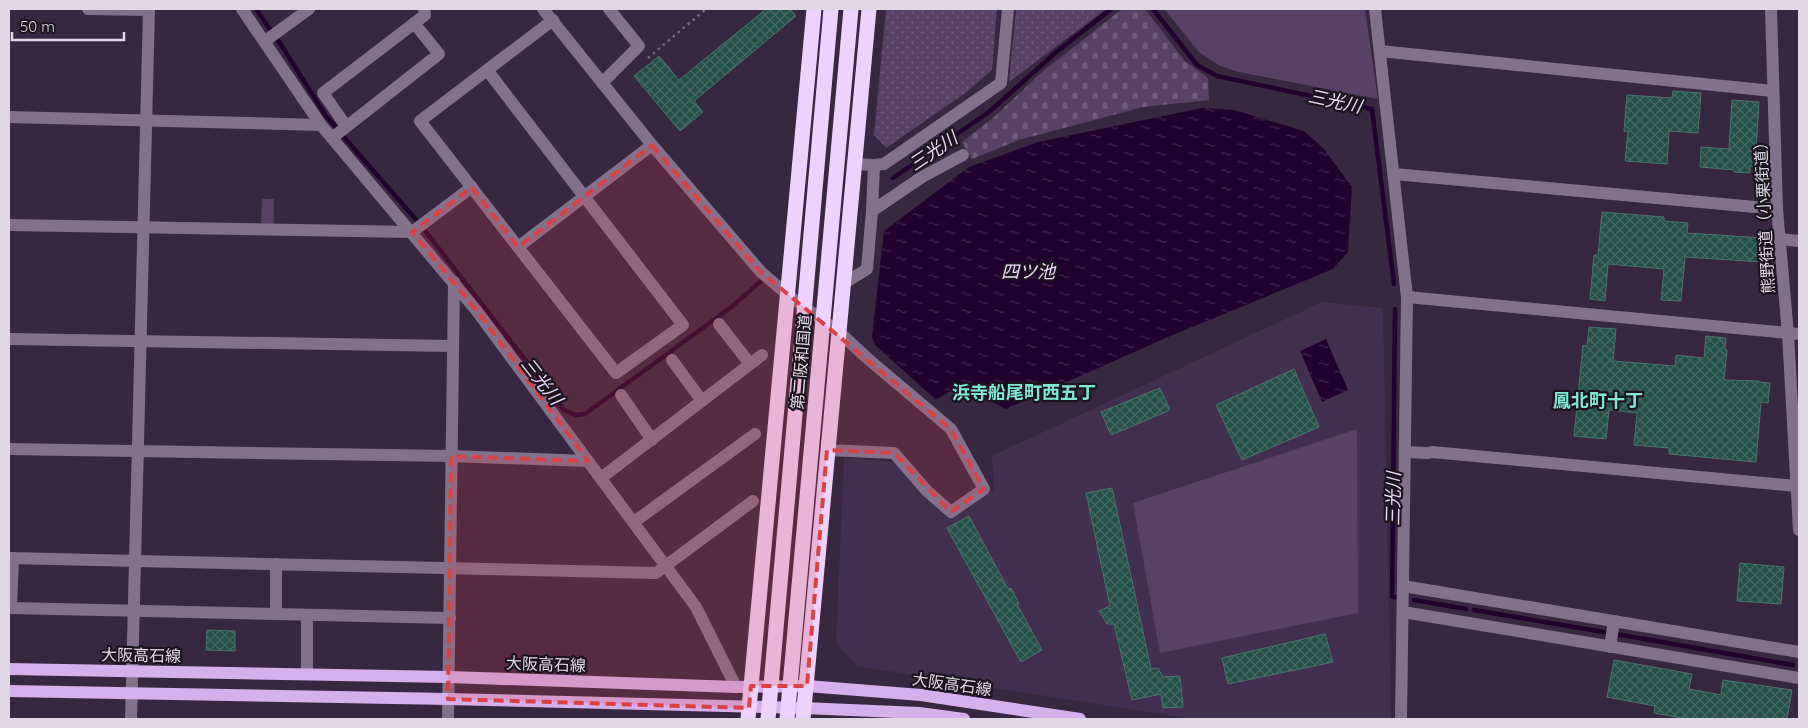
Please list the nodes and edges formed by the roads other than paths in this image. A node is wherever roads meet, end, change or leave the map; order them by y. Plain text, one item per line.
1 (88, 9) edge
2 (148, 9) edge
3 (242, 9) edge
4 (309, 9) edge
5 (424, 9) edge
6 (543, 9) edge
7 (609, 9) edge
8 (814, 9) edge
9 (831, 9) edge
10 (851, 9) edge
11 (868, 9) edge
12 (1008, 9) edge
13 (1375, 9) edge
14 (1771, 9) edge
15 (553, 20) junction
16 (414, 23) junction
17 (265, 41) junction
18 (1380, 51) junction
19 (487, 70) junction
20 (602, 83) junction
21 (1773, 91) junction
22 (9, 117) edge
23 (146, 120) junction
24 (321, 124) junction
25 (346, 126) junction
26 (332, 138) junction
27 (652, 145) junction
28 (962, 155) dead end
29 (855, 164) junction
30 (874, 165) junction
31 (1394, 174) junction
32 (472, 188) junction
33 (584, 196) junction
34 (1777, 209) junction
35 (872, 211) junction
36 (9, 225) edge
37 (144, 228) junction
38 (415, 231) junction
39 (1780, 239) junction
40 (1799, 241) edge
41 (518, 247) junction
42 (454, 282) junction
43 (843, 284) junction
44 (788, 295) junction
45 (1407, 297) junction
46 (719, 324) dead end
47 (838, 332) junction
48 (1794, 334) edge
49 (9, 339) edge
50 (142, 341) junction
51 (453, 346) junction
52 (762, 356) dead end
53 (672, 360) dead end
54 (750, 364) junction
55 (621, 395) dead end
56 (702, 401) junction
57 (755, 434) dead end
58 (652, 440) junction
59 (9, 449) edge
60 (827, 450) junction
61 (139, 452) junction
62 (1405, 452) junction
63 (451, 456) junction
64 (588, 461) junction
65 (601, 478) junction
66 (1797, 486) junction
67 (753, 501) dead end
68 (634, 522) junction
69 (1799, 530) edge
70 (11, 558) edge
71 (136, 561) junction
72 (276, 564) junction
73 (666, 566) junction
74 (451, 568) junction
75 (1403, 587) junction
76 (1403, 610) junction
77 (135, 611) junction
78 (276, 614) junction
79 (307, 615) junction
80 (450, 618) junction
81 (1613, 625) junction
82 (1610, 645) junction
83 (1799, 652) edge
84 (9, 669) edge
85 (133, 671) junction
86 (307, 674) junction
87 (449, 677) junction
88 (1799, 678) edge
89 (751, 686) junction
90 (807, 686) junction
91 (736, 687) junction
92 (9, 691) edge
93 (132, 693) junction
94 (448, 699) junction
95 (749, 713) edge
96 (804, 714) edge
97 (943, 718) edge
98 (131, 719) edge
99 (448, 719) edge
100 (768, 719) edge
101 (787, 719) edge
102 (964, 719) edge
103 (1080, 719) edge
104 (1401, 719) edge

1 - 2 street
2 - 23 street
3 - 17 street
4 - 17 street
5 - 16 street
6 - 15 street
7 - 20 street
8 - 44 highway
9 - 100 highway, 第二阪和国道, bridge
10 - 101 highway, 第二阪和国道, bridge
11 - 29 highway
12 - 30 street
13 - 18 street
14 - 21 street, 熊野街道（小栗街道）
15 - 19 street
15 - 20 street
16 - 25 street
16 - 25 street
17 - 24 street
18 - 21 street
18 - 31 street
19 - 32 street
19 - 33 street
20 - 27 street
21 - 34 street, 熊野街道（小栗街道）
22 - 23 street
23 - 24 street
23 - 37 street
24 - 26 street
25 - 26 street
26 - 38 street
27 - 33 street
27 - 44 street
28 - 35 street
29 - 30 street
29 - 43 highway
30 - 35 street
31 - 34 street
31 - 45 street
32 - 38 street
32 - 41 street
33 - 41 street
33 - 41 street
34 - 39 street, 熊野街道（小栗街道）
35 - 43 street
36 - 37 street
37 - 38 street
37 - 50 street
38 - 42 street
39 - 40 street
39 - 48 street, 熊野街道（小栗街道）
42 - 51 street
42 - 64 street
43 - 47 highway
44 - 47 street
44 - 89 highway
45 - 48 street
45 - 62 street
46 - 54 street
47 - 60 highway
47 - 60 street
48 - 66 street, 熊野街道（小栗街道）
49 - 50 street
50 - 51 street
50 - 61 street
51 - 63 street
52 - 54 street
53 - 56 street
54 - 56 street
55 - 58 street
56 - 58 street
57 - 68 street
58 - 65 street
59 - 61 street
60 - 90 highway
61 - 63 street
61 - 71 street
62 - 66 street
62 - 75 street
63 - 64 street
63 - 74 street
64 - 65 street
65 - 68 street
66 - 69 street
67 - 73 street
68 - 73 street
70 - 71 street
70 - 77 street
71 - 72 street
71 - 77 street
72 - 74 street
72 - 78 street
73 - 74 street
73 - 91 street
74 - 80 street
75 - 76 street
75 - 81 street
76 - 82 street
76 - 104 street
77 - 78 street
77 - 85 street
78 - 79 street
79 - 80 street
79 - 86 street
80 - 87 street
81 - 82 street
81 - 83 street
82 - 88 street
84 - 85 main road, 大阪高石線
85 - 86 main road, 大阪高石線
85 - 93 street
86 - 87 main road, 大阪高石線
87 - 91 main road, 大阪高石線
87 - 94 street
89 - 90 main road, 大阪高石線
89 - 91 main road, 大阪高石線
89 - 95 highway
90 - 96 highway
90 - 103 main road, 大阪高石線
92 - 93 main road, 大阪高石線
93 - 94 main road, 大阪高石線
93 - 98 street
94 - 95 main road, 大阪高石線
94 - 99 street
95 - 96 main road, 大阪高石線
96 - 97 main road, 大阪高石線
97 - 102 main road, 大阪高石線

